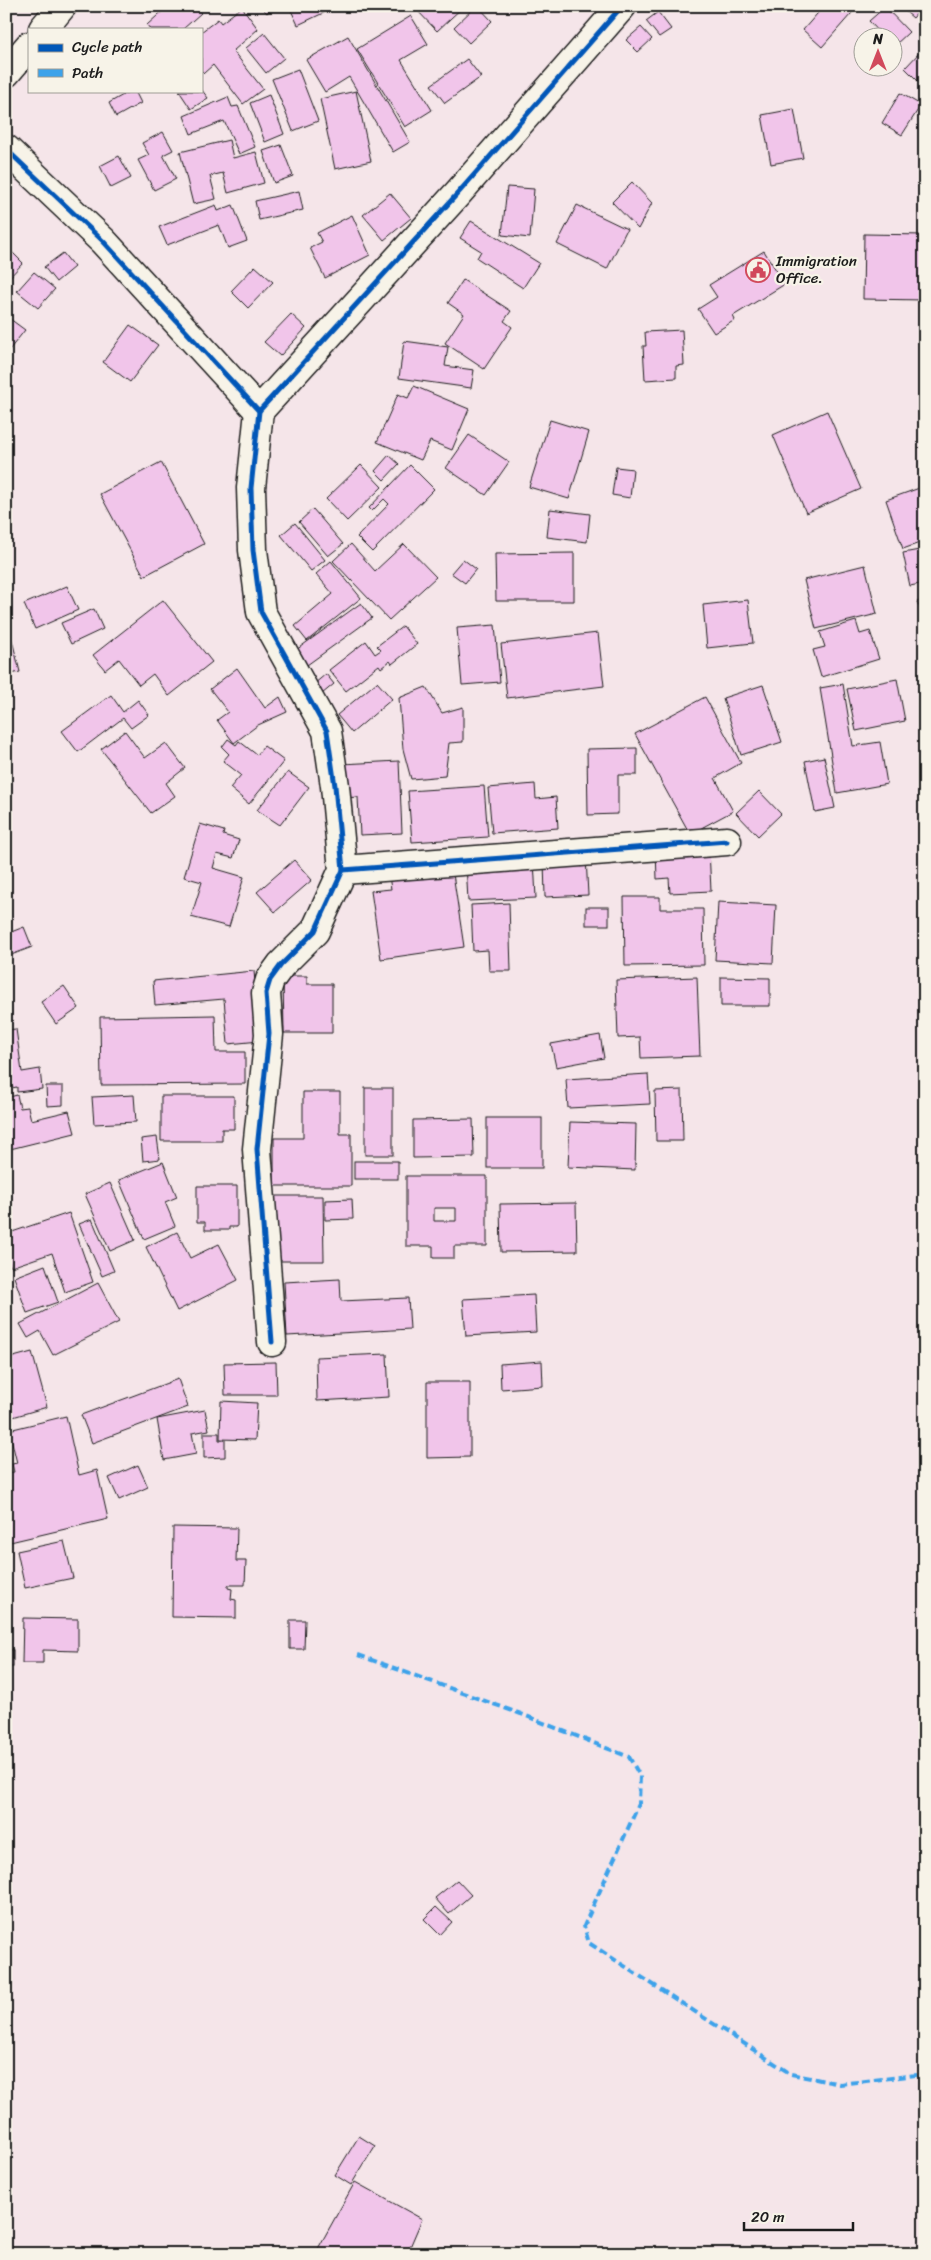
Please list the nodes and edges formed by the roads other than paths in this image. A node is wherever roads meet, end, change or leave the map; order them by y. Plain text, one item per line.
1 (62, 6) edge
2 (622, 6) edge
3 (45, 28) edge
4 (28, 47) edge
5 (6, 73) edge
6 (6, 149) edge
7 (259, 411) junction
8 (727, 841) dead end
9 (343, 870) junction
10 (272, 1342) dead end

1 - 3 street
2 - 7 street
4 - 5 street
6 - 7 street
7 - 9 street
8 - 9 street
9 - 10 street

